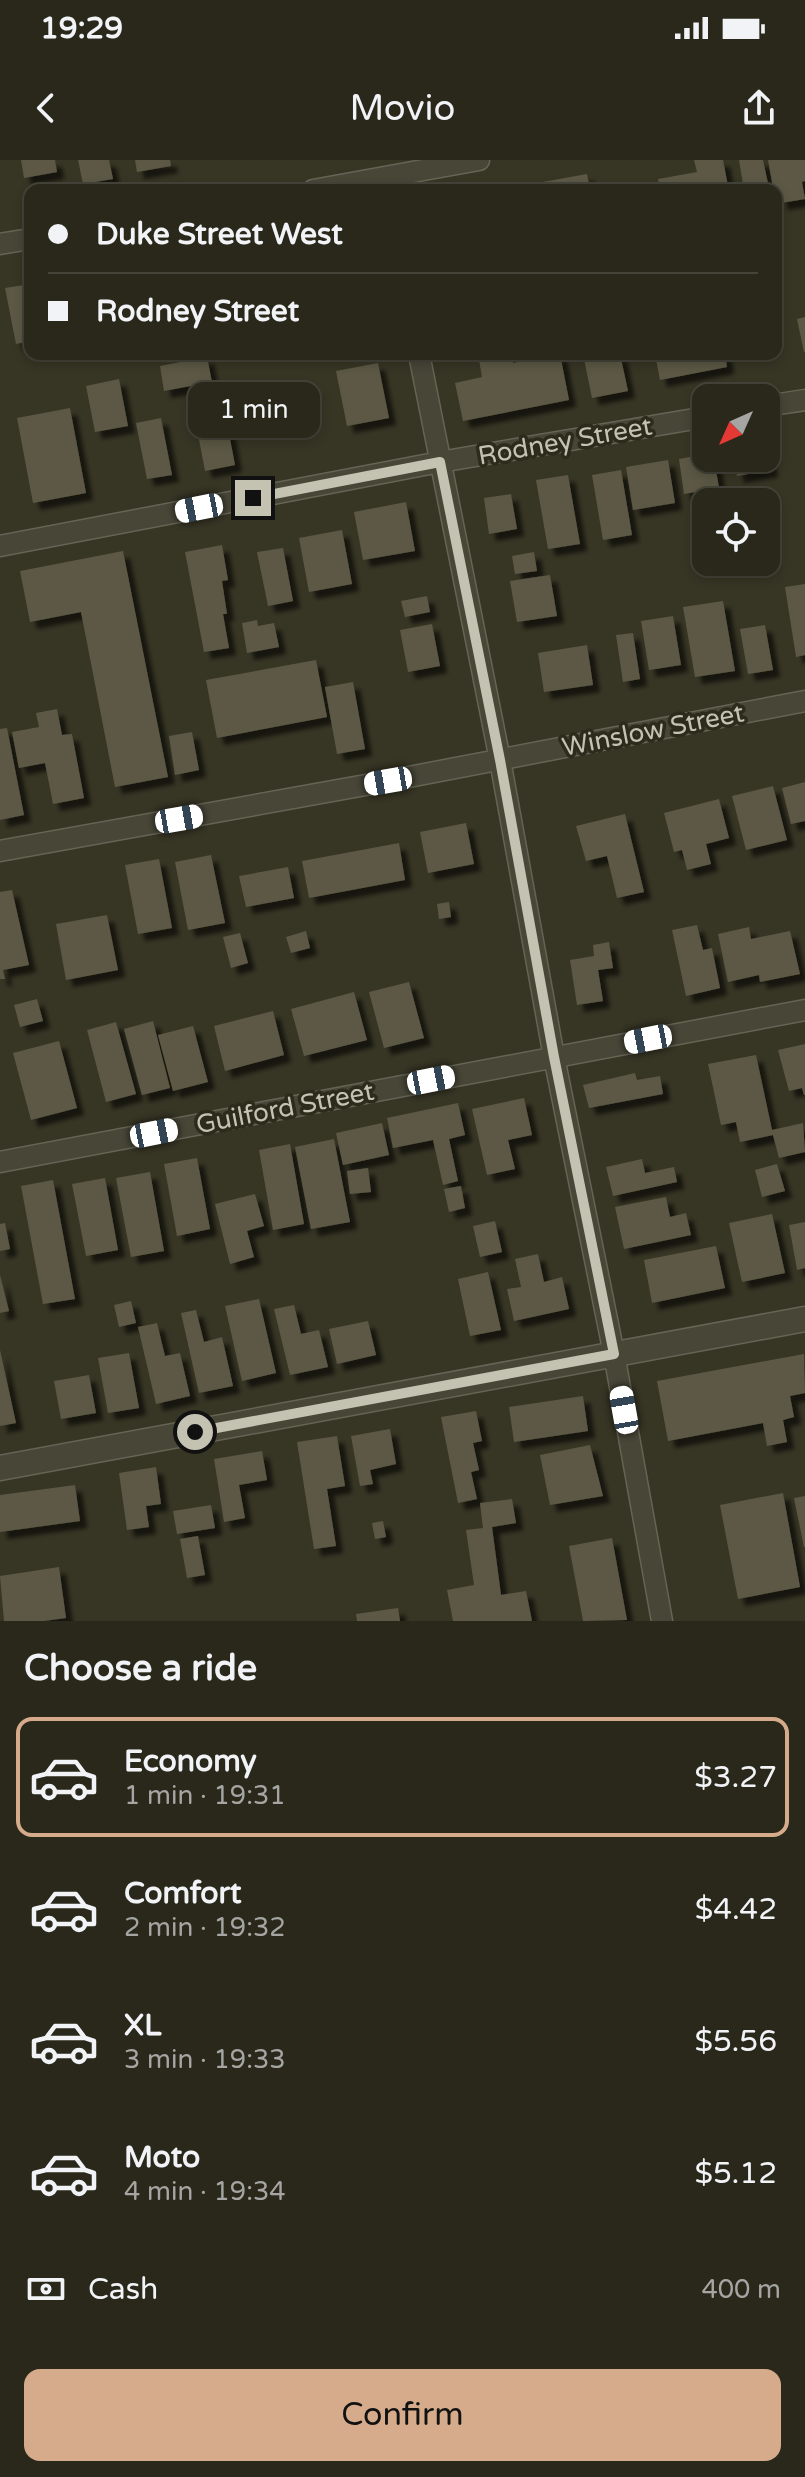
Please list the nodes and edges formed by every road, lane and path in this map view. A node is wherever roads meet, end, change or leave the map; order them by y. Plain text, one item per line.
1 (479, 160) edge
2 (383, 176) edge
3 (343, 184) edge
4 (24, 240) edge
5 (0, 244) edge
6 (420, 360) edge
7 (805, 400) edge
8 (780, 404) edge
9 (692, 419) edge
10 (440, 462) junction
11 (0, 546) edge
12 (805, 701) edge
13 (500, 760) junction
14 (0, 851) edge
15 (805, 1010) edge
16 (554, 1057) junction
17 (0, 1162) edge
18 (805, 1319) edge
19 (614, 1354) junction
20 (0, 1468) edge
21 (662, 1621) edge

1 - 2 street
2 - 3 street
4 - 5 street
6 - 10 street
7 - 8 street
9 - 10 street, Rodney Street
10 - 11 street, Rodney Street
10 - 13 street
12 - 13 street, Winslow Street
13 - 14 street, Winslow Street
13 - 16 street
15 - 16 street, Guilford Street
16 - 17 street, Guilford Street
16 - 19 street
18 - 19 street
19 - 20 street
19 - 21 street

